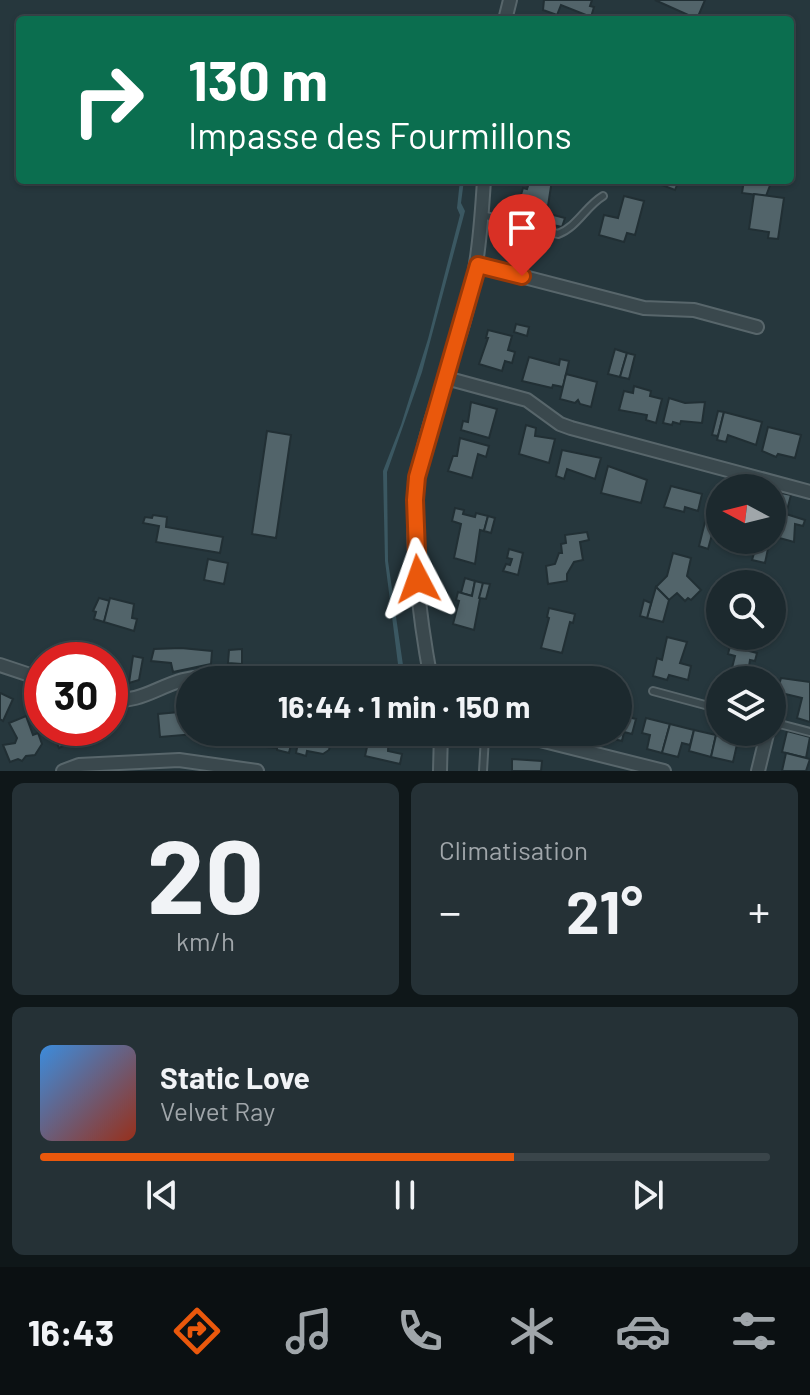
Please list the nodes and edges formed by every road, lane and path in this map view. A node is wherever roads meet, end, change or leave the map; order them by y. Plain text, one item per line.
1 (484, 184) edge
2 (603, 196) dead end
3 (482, 215) junction
4 (478, 265) junction
5 (757, 327) dead end
6 (446, 378) junction
7 (810, 492) edge
8 (0, 665) edge
9 (429, 666) edge
10 (24, 673) edge
11 (176, 683) edge
12 (653, 691) dead end
13 (128, 700) edge
14 (706, 705) edge
15 (786, 730) edge
16 (810, 732) edge
17 (441, 746) edge
18 (484, 746) edge
19 (560, 746) edge
20 (765, 746) edge
21 (629, 767) edge
22 (63, 771) edge
23 (257, 771) edge
24 (440, 771) edge
25 (483, 771) edge
26 (664, 771) edge
27 (758, 771) edge

1 - 3 street
2 - 3 lane
3 - 4 street
4 - 5 street
4 - 6 street
6 - 7 street
6 - 9 street
8 - 10 street
11 - 13 street
12 - 14 lane
15 - 16 lane
17 - 24 street
18 - 25 lane
19 - 21 street
20 - 27 street
21 - 26 street
22 - 23 street

